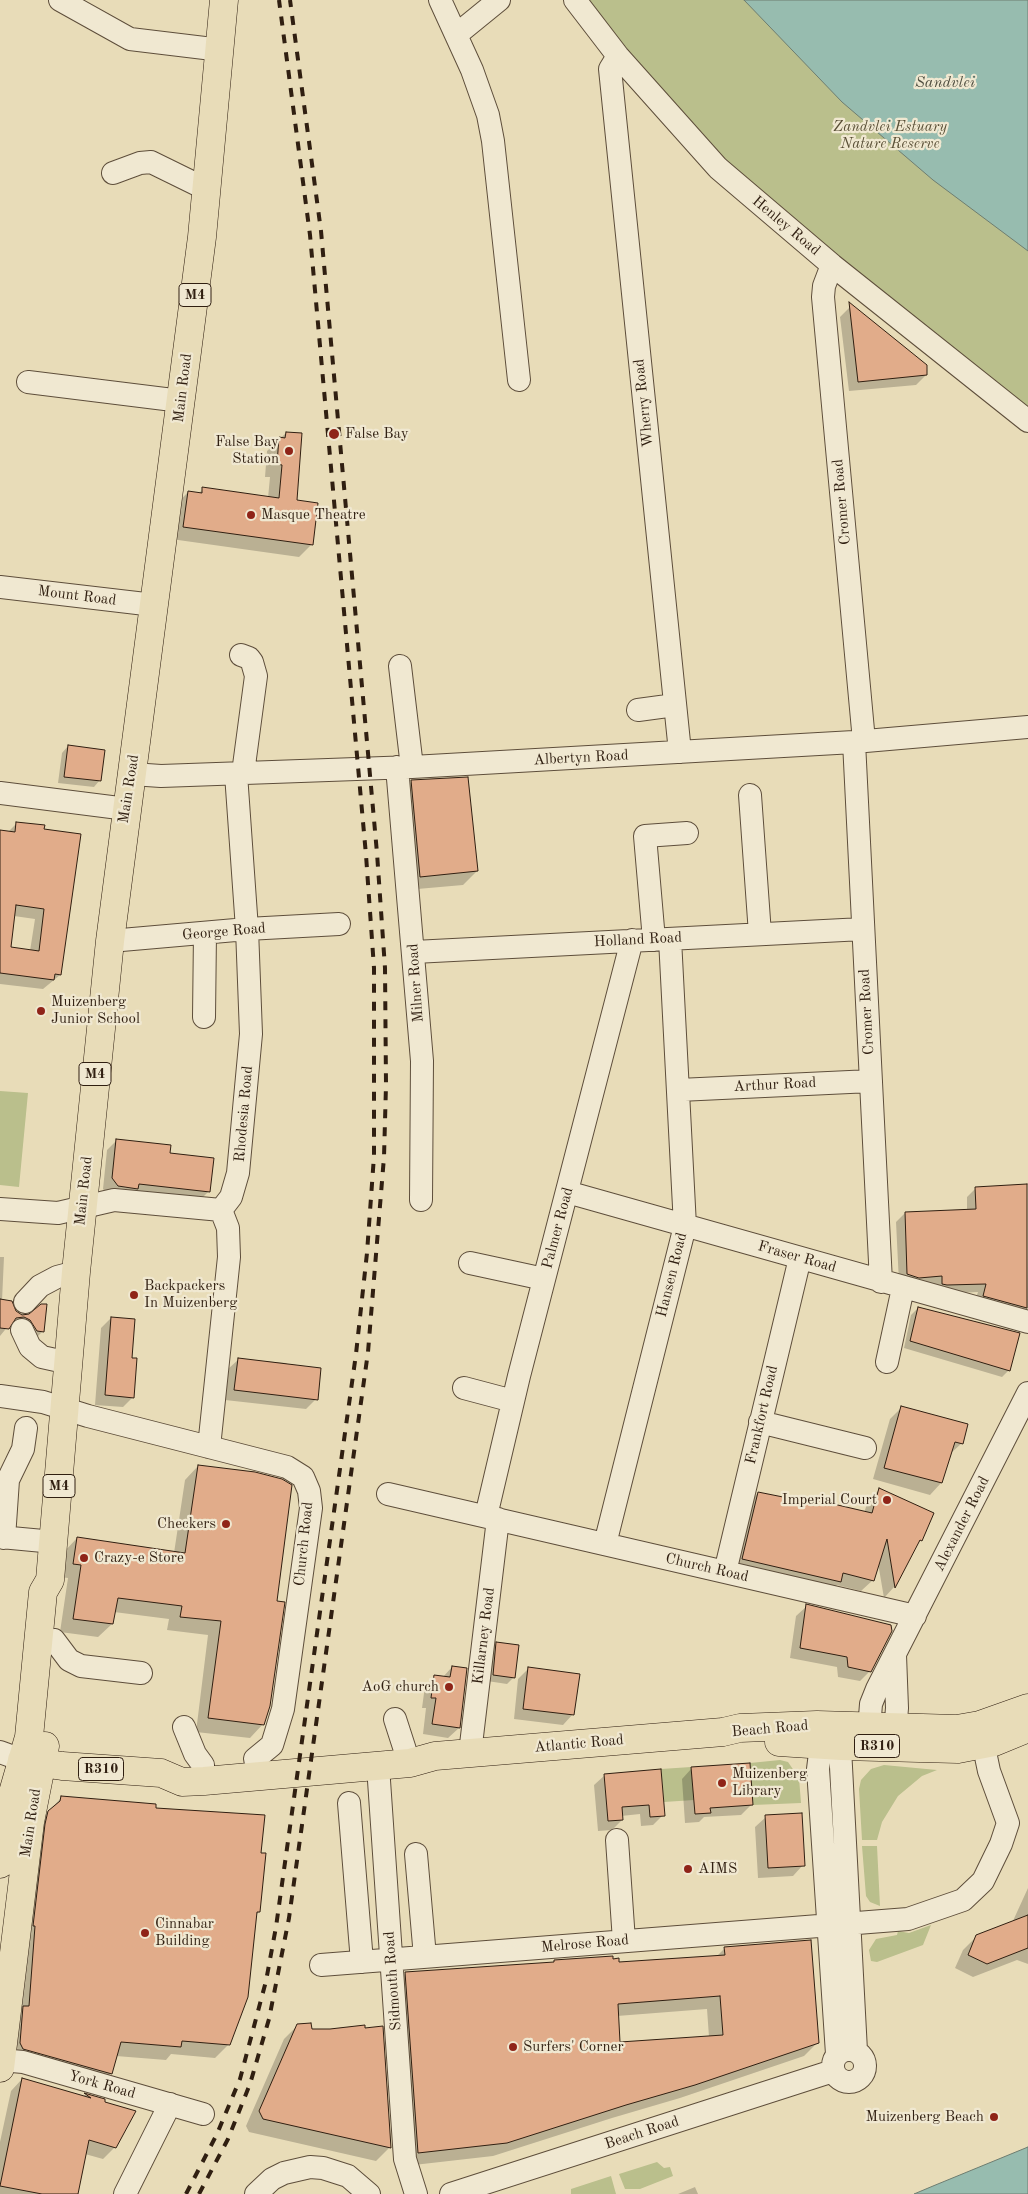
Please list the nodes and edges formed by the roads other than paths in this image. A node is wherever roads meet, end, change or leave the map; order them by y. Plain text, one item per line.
1 (60, 0) edge
2 (224, 0) edge
3 (440, 0) edge
4 (499, 0) edge
5 (575, 0) edge
6 (456, 35) junction
7 (221, 50) junction
8 (618, 56) junction
9 (113, 173) dead end
10 (206, 190) junction
11 (832, 265) junction
12 (519, 380) dead end
13 (28, 382) dead end
14 (182, 401) junction
15 (1028, 421) edge
16 (0, 587) edge
17 (154, 605) junction
18 (241, 655) dead end
19 (400, 666) dead end
20 (675, 705) junction
21 (638, 710) dead end
22 (1028, 727) edge
23 (859, 742) junction
24 (680, 752) junction
25 (404, 767) junction
26 (239, 773) junction
27 (132, 774) junction
28 (0, 793) edge
29 (750, 796) dead end
30 (127, 809) junction
31 (687, 833) dead end
32 (340, 924) dead end
33 (247, 929) junction
34 (863, 929) junction
35 (205, 933) junction
36 (760, 934) junction
37 (652, 940) junction
38 (110, 941) junction
39 (414, 952) junction
40 (204, 1017) dead end
41 (871, 1081) junction
42 (679, 1090) junction
43 (567, 1192) junction
44 (421, 1200) dead end
45 (82, 1207) junction
46 (0, 1209) edge
47 (220, 1210) junction
48 (685, 1226) junction
49 (800, 1258) junction
50 (470, 1263) dead end
51 (76, 1272) junction
52 (544, 1279) junction
53 (881, 1282) junction
54 (903, 1288) junction
55 (25, 1302) dead end
56 (1028, 1322) edge
57 (22, 1330) dead end
58 (887, 1362) dead end
59 (70, 1363) junction
60 (464, 1388) dead end
61 (0, 1396) edge
62 (1027, 1399) edge
63 (513, 1401) junction
64 (65, 1410) junction
65 (760, 1422) junction
66 (26, 1428) dead end
67 (209, 1447) junction
68 (865, 1448) dead end
69 (388, 1494) dead end
70 (492, 1518) junction
71 (2, 1537) edge
72 (54, 1542) junction
73 (605, 1544) junction
74 (725, 1572) junction
75 (50, 1580) junction
76 (915, 1616) junction
77 (54, 1640) junction
78 (142, 1673) dead end
79 (1028, 1708) edge
80 (395, 1719) dead end
81 (184, 1727) dead end
82 (1028, 1728) edge
83 (723, 1732) joint
84 (831, 1735) junction
85 (982, 1735) junction
86 (881, 1737) junction
87 (405, 1750) junction
88 (470, 1753) junction
89 (435, 1756) junction
90 (21, 1758) edge
91 (255, 1759) junction
92 (203, 1765) junction
93 (378, 1766) junction
94 (161, 1774) junction
95 (382, 1821) junction
96 (617, 1840) dead end
97 (416, 1854) dead end
98 (0, 1864) edge
99 (839, 1924) junction
100 (624, 1941) junction
101 (425, 1957) junction
102 (391, 1959) junction
103 (362, 1962) junction
104 (321, 1965) dead end
105 (0, 2063) edge
106 (170, 2104) junction
107 (203, 2114) dead end
108 (125, 2194) edge
109 (256, 2194) edge
110 (369, 2194) edge
111 (416, 2194) edge
112 (451, 2194) edge

1 - 7 street
2 - 7 main road, Main Road / M4
3 - 6 street
4 - 6 street
5 - 8 street, Henley Road
6 - 12 street
7 - 10 main road, Main Road / M4
8 - 11 street, Henley Road
8 - 20 street, Wherry Road
9 - 10 street
10 - 14 main road, Main Road / M4
11 - 15 street, Henley Road
11 - 23 street, Cromer Road
13 - 14 street
14 - 17 main road, Main Road / M4
16 - 17 street, Mount Road
17 - 27 main road, Main Road / M4
18 - 26 street, Rhodesia Road
19 - 25 street, Milner Road
20 - 21 street
20 - 24 street, Wherry Road
22 - 23 street, Albertyn Road
23 - 24 street, Albertyn Road
23 - 34 street, Cromer Road
24 - 25 street, Albertyn Road
25 - 26 street, Albertyn Road
25 - 39 street, Milner Road
26 - 27 street, Albertyn Road
26 - 33 street, Rhodesia Road
27 - 30 main road, Main Road / M4
28 - 30 street
29 - 36 street
30 - 38 main road, Main Road / M4
31 - 37 street, Hansen Road
32 - 33 street, George Road
33 - 35 street, George Road
33 - 47 street, Rhodesia Road
34 - 36 street, Holland Road
34 - 41 street, Cromer Road
35 - 38 street, George Road
35 - 40 street
36 - 37 street, Holland Road
37 - 39 street, Holland Road
37 - 42 street, Hansen Road
37 - 43 street, Palmer Road
38 - 45 main road, Main Road / M4
39 - 44 street, Milner Road
41 - 42 street, Arthur Road
41 - 53 street, Cromer Road
42 - 48 street, Hansen Road
43 - 48 street, Fraser Road
43 - 52 street, Palmer Road
45 - 46 street
45 - 47 street
45 - 51 main road, Main Road / M4
47 - 67 street
48 - 49 street, Fraser Road
48 - 73 street, Hansen Road
49 - 53 street, Fraser Road
49 - 65 street, Frankfort Road
50 - 52 street
51 - 55 street
51 - 59 main road, Main Road / M4
52 - 63 street, Palmer Road
53 - 54 street, Fraser Road
54 - 56 street, Fraser Road
54 - 58 street
57 - 59 street
59 - 64 main road, Main Road / M4
60 - 63 street
61 - 64 street, Church Road
62 - 76 street, Alexander Road
63 - 70 street, Palmer Road
64 - 67 street, Church Road
64 - 72 main road, Main Road / M4
65 - 68 street
65 - 74 street, Frankfort Road
66 - 71 street
67 - 91 street, Church Road
69 - 70 street, Church Road
70 - 73 street, Church Road
70 - 88 street, Killarney Road
71 - 72 street
72 - 75 main road, Main Road / M4
73 - 74 street, Church Road
74 - 76 street, Church Road
75 - 77 main road, Main Road / M4
75 - 90 main road, Main Road / M4
76 - 86 street, Alexander Road
77 - 78 street
77 - 90 main road, Main Road / M4
79 - 85 main road, Beach Road / R310
80 - 87 street
81 - 92 street
82 - 85 main road, Beach Road / R310
83 - 84 main road, Beach Road / R310
83 - 88 main road, Atlantic Road / R310
84 - 86 main road, Beach Road / R310
84 - 99 street, Beach Road
85 - 86 main road, Beach Road / R310
85 - 99 street, Melrose Road
87 - 89 main road, Atlantic Road / R310
87 - 91 main road, Atlantic Road / R310
88 - 89 main road, Atlantic Road / R310
89 - 93 main road, Atlantic Road / R310
90 - 94 main road, Atlantic Road / R310
90 - 98 main road, Main Road / M4
90 - 105 main road, Main Road / M4
91 - 92 main road, Atlantic Road / R310
92 - 94 main road, Atlantic Road / R310
93 - 94 main road, Atlantic Road / R310
93 - 95 street, Sidmouth Road
95 - 102 street, Sidmouth Road
95 - 103 street
96 - 100 street
97 - 101 street
99 - 100 street, Melrose Road
99 - 112 street, Beach Road
100 - 101 street, Melrose Road
101 - 102 street, Melrose Road
102 - 103 street, Melrose Road
102 - 111 street, Sidmouth Road
103 - 104 street, Melrose Road
105 - 106 street, York Road
106 - 107 street, York Road
106 - 108 street
109 - 110 street

